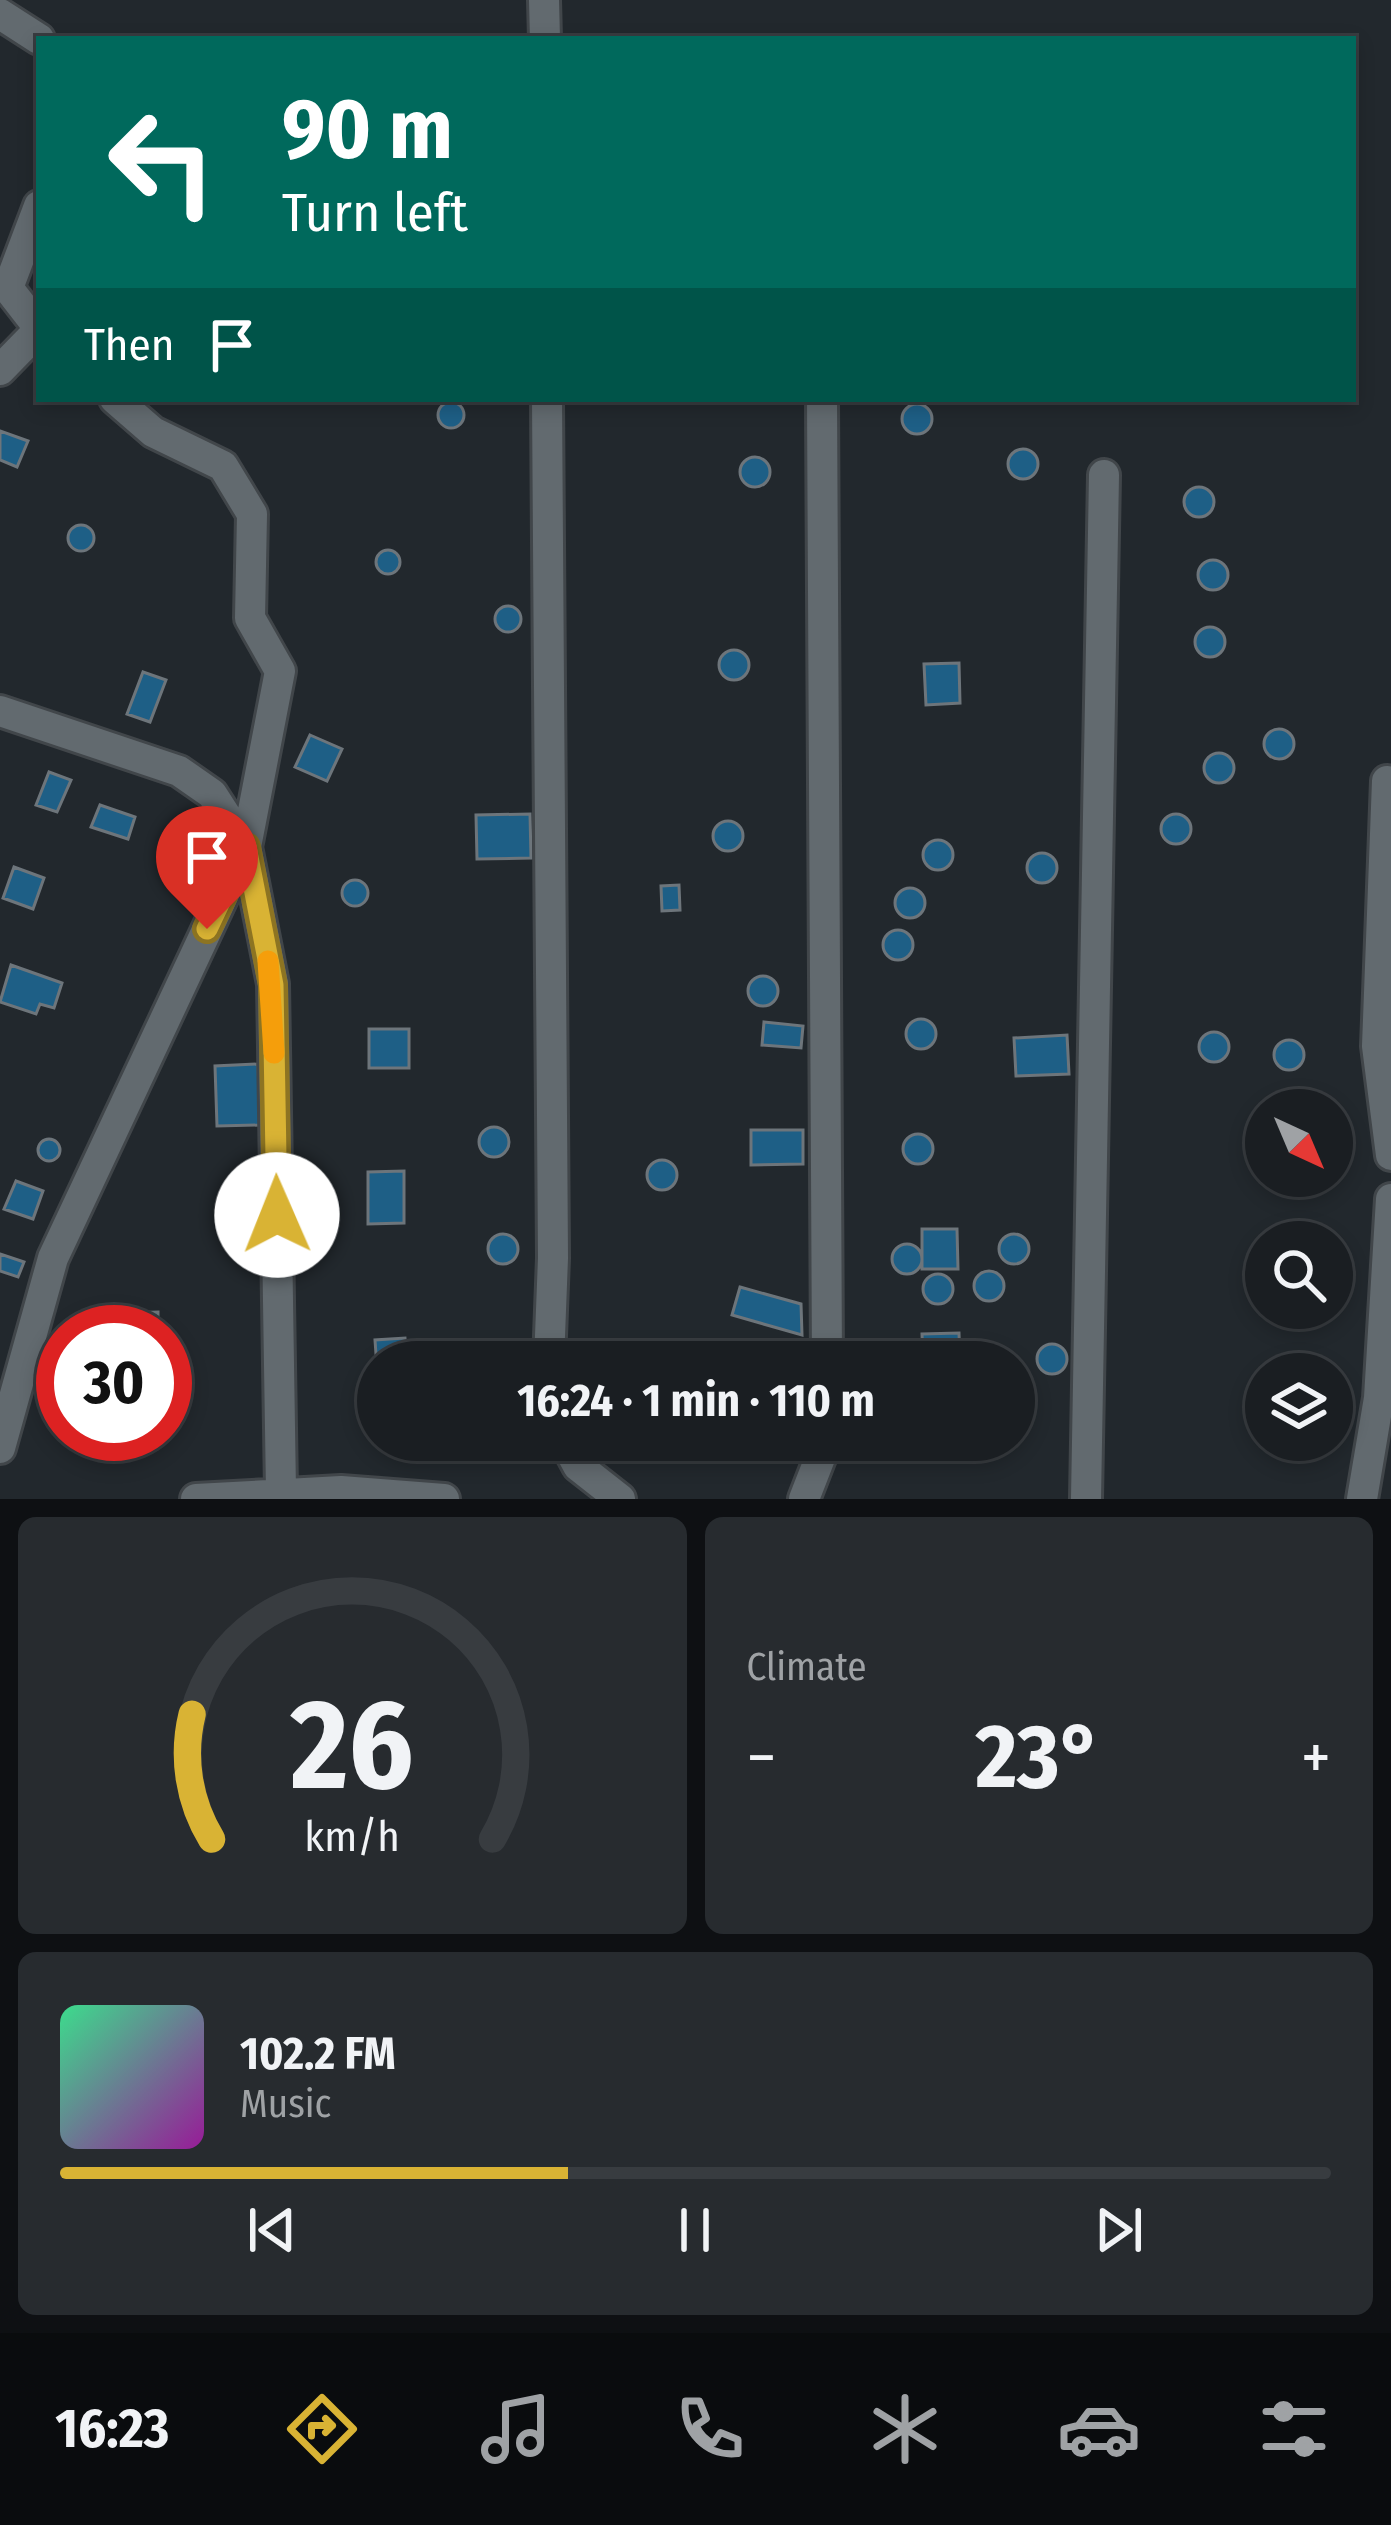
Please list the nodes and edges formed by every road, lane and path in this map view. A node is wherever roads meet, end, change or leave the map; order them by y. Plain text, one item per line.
1 (544, 0) edge
2 (0, 14) edge
3 (545, 36) edge
4 (36, 37) edge
5 (36, 214) edge
6 (36, 325) edge
7 (36, 332) edge
8 (0, 370) edge
9 (118, 402) edge
10 (547, 402) edge
11 (822, 402) edge
12 (1104, 475) dead end
13 (0, 711) edge
14 (1387, 781) dead end
15 (246, 847) junction
16 (1391, 1154) edge
17 (1391, 1199) edge
18 (550, 1341) edge
19 (827, 1341) edge
20 (0, 1448) edge
21 (575, 1461) edge
22 (818, 1461) edge
23 (281, 1491) junction
24 (196, 1499) edge
25 (443, 1499) edge
26 (620, 1499) edge
27 (804, 1499) edge
28 (1086, 1499) edge
29 (1362, 1499) edge

1 - 3 street
2 - 4 street
5 - 6 street
7 - 8 street
9 - 15 street
10 - 18 street
11 - 19 street
12 - 28 street
13 - 15 street
14 - 16 street
15 - 20 street
15 - 23 street
17 - 29 street
21 - 26 street
22 - 27 street
23 - 24 street
23 - 25 street

